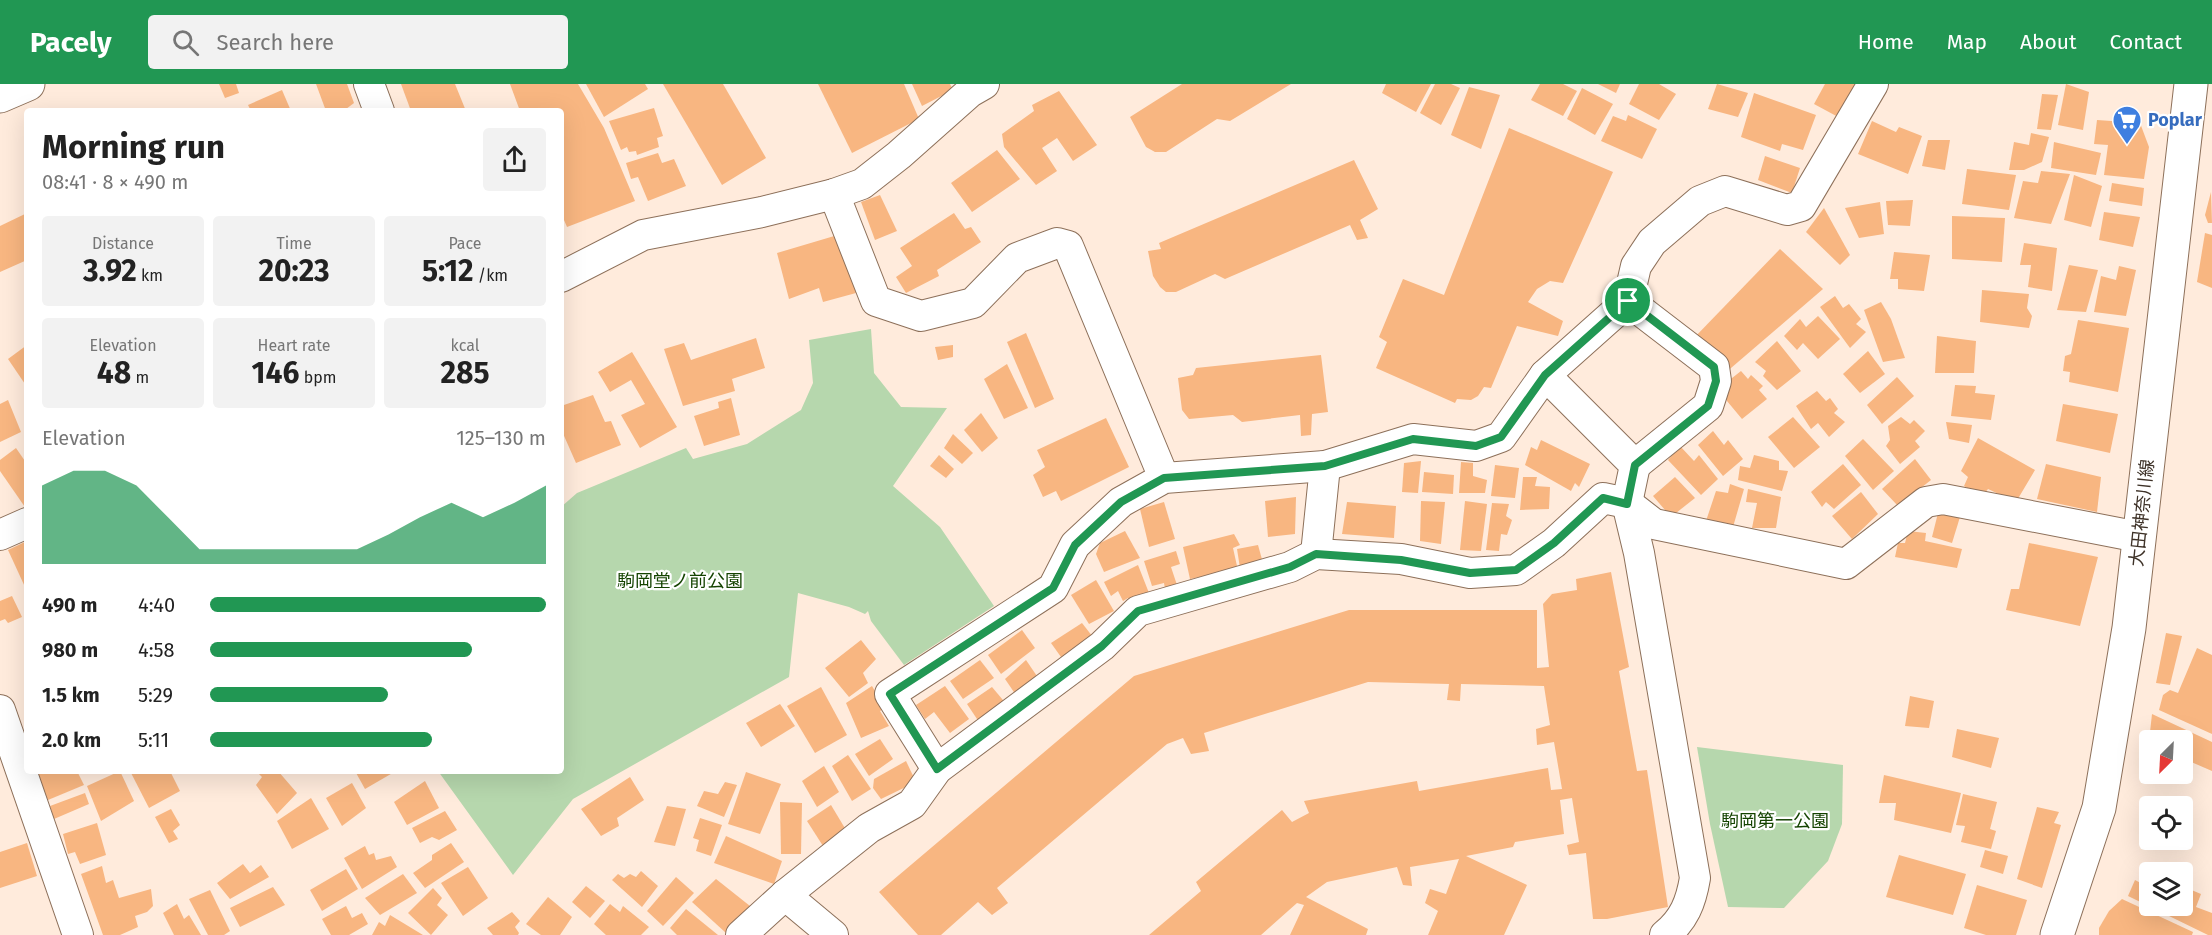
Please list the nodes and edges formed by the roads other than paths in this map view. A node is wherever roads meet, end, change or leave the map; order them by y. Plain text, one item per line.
1 (28, 84) edge
2 (369, 84) edge
3 (984, 84) edge
4 (1873, 84) edge
5 (2191, 91) edge
6 (0, 96) edge
7 (378, 108) edge
8 (834, 194) junction
9 (564, 275) edge
10 (1628, 301) junction
11 (1545, 375) junction
12 (1635, 465) junction
13 (1325, 466) junction
14 (1164, 478) junction
15 (1627, 504) junction
16 (24, 524) edge
17 (0, 535) edge
18 (2139, 537) junction
19 (1316, 554) junction
20 (0, 710) edge
21 (937, 769) junction
22 (785, 895) junction
23 (78, 935) edge
24 (741, 935) edge
25 (833, 935) edge
26 (1665, 935) edge
27 (2057, 935) edge

1 - 6 main road
2 - 7 street
3 - 8 street
4 - 10 street
5 - 18 main road, 大田神奈川線
8 - 9 street
8 - 14 street
10 - 11 street
10 - 12 street
11 - 12 street
11 - 13 street
12 - 15 street
13 - 14 street
13 - 19 street
14 - 21 street
15 - 18 street
15 - 19 street
15 - 26 street
16 - 17 street
18 - 27 main road, 大田神奈川線
19 - 21 street
20 - 23 street
21 - 22 street
22 - 24 street
22 - 25 street

